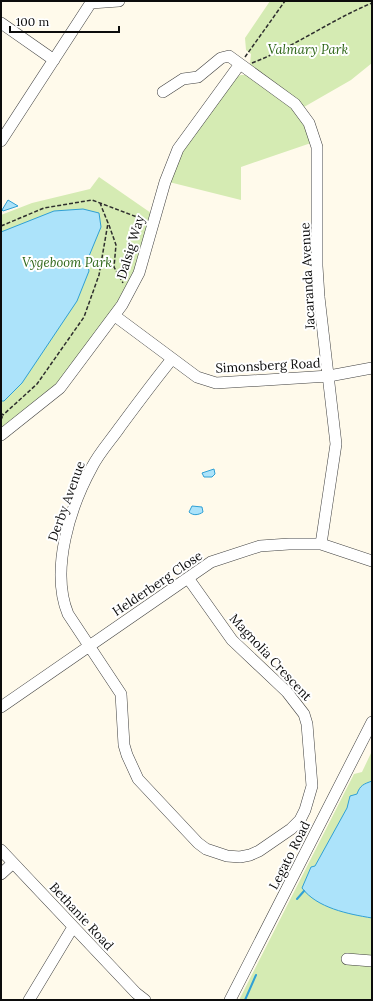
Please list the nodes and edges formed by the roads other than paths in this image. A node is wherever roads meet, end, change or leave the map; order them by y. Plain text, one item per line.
1 (119, 1) edge
2 (92, 2) edge
3 (1, 22) edge
4 (54, 60) junction
5 (241, 65) junction
6 (163, 92) dead end
7 (1, 141) edge
8 (115, 316) junction
9 (172, 359) junction
10 (372, 368) edge
11 (329, 376) junction
12 (1, 435) edge
13 (321, 544) junction
14 (372, 561) edge
15 (188, 578) junction
16 (89, 646) junction
17 (1, 708) edge
18 (372, 722) edge
19 (1, 850) edge
20 (13, 863) junction
21 (1, 874) edge
22 (73, 927) junction
23 (347, 959) dead end
24 (372, 960) edge
25 (29, 1000) edge
26 (145, 1000) edge
27 (230, 1000) edge

1 - 2 street
2 - 4 street
3 - 4 street
4 - 7 street
5 - 6 street, Jacaranda Avenue
5 - 8 street, Dalsig Way
5 - 11 street, Jacaranda Avenue
8 - 9 street, Simonsberg Road
8 - 12 street, Dalsig Way
9 - 11 street, Simonsberg Road
9 - 16 street, Derby Avenue
10 - 11 street, Simonsberg Road
11 - 13 street, Jacaranda Avenue
13 - 14 street, Helderberg Close
13 - 15 street, Helderberg Close
15 - 16 street, Helderberg Close
15 - 16 street, Magnolia Crescent
16 - 17 street, Helderberg Close
18 - 27 street, Legato Road
19 - 20 street, Bethanie Road
20 - 21 street
20 - 22 street, Bethanie Road
22 - 25 street
22 - 26 street, Bethanie Road
23 - 24 street

